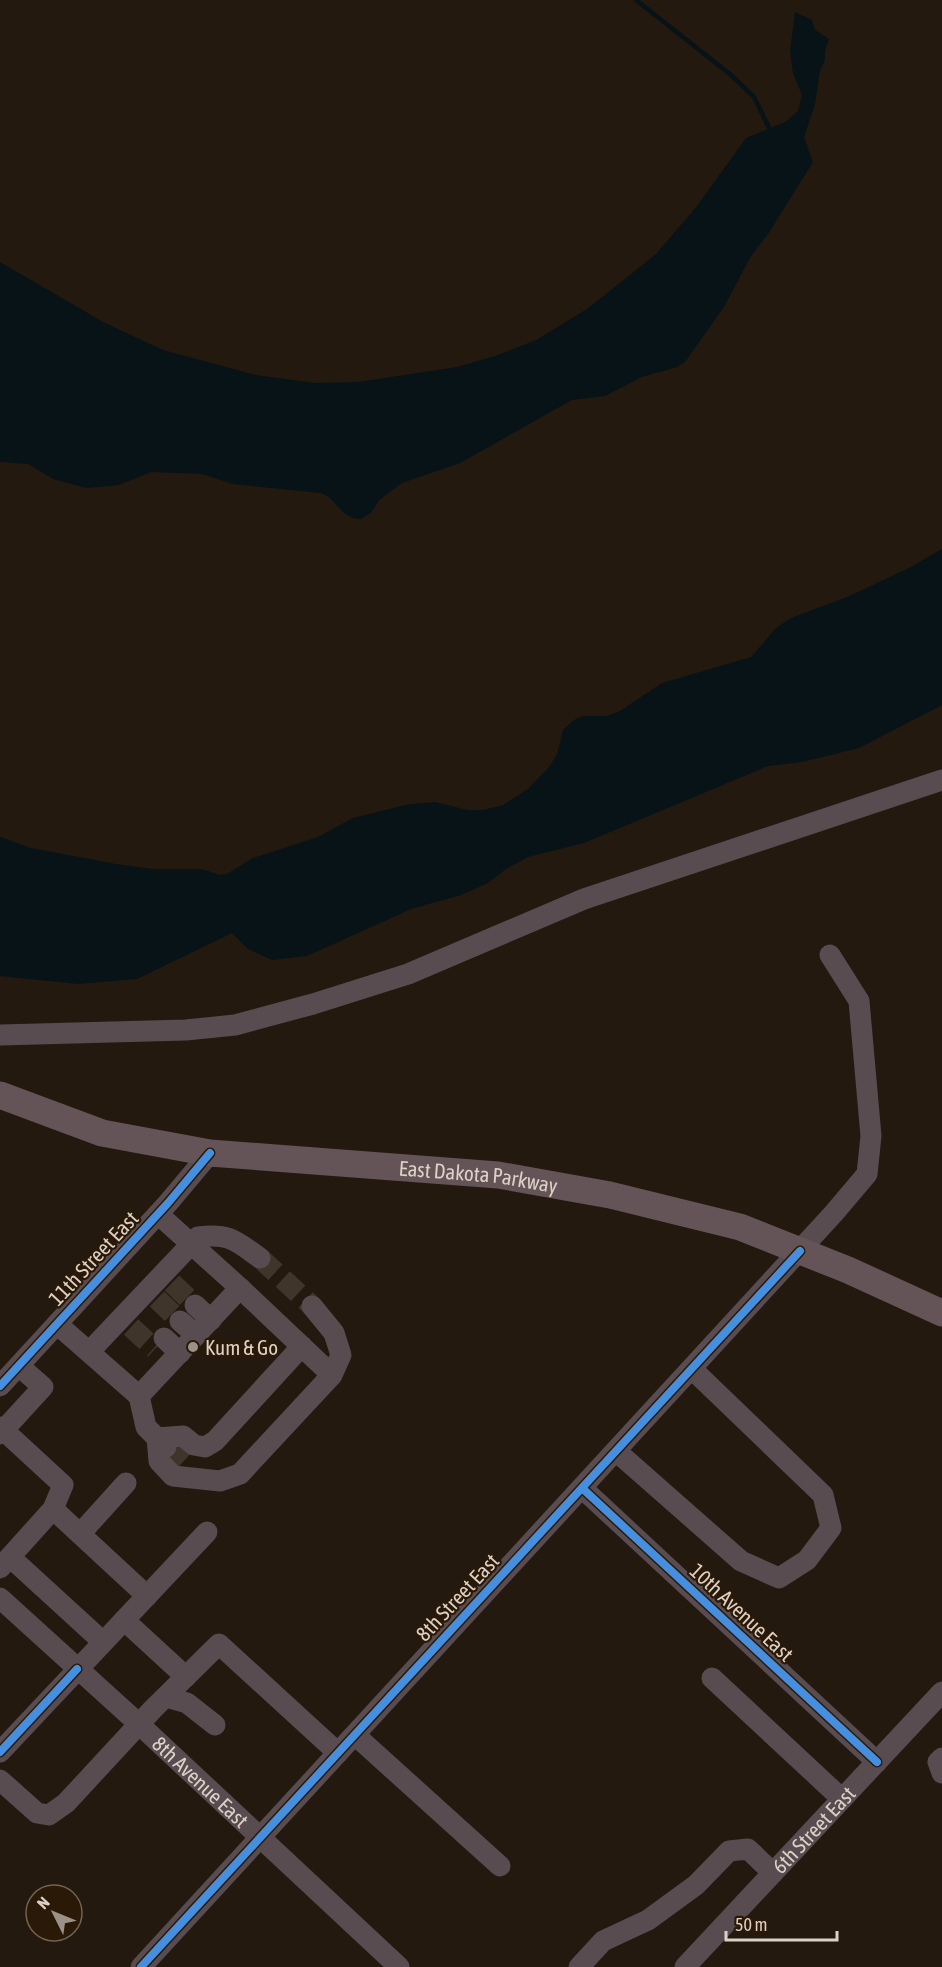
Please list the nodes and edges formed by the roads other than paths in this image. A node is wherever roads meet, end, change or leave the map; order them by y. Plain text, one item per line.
1 (942, 780) edge
2 (830, 955) dead end
3 (0, 1035) edge
4 (848, 1047) dead end
5 (866, 1066) junction
6 (0, 1095) edge
7 (210, 1152) junction
8 (158, 1214) junction
9 (191, 1244) junction
10 (800, 1251) junction
11 (260, 1258) tunnel mouth
12 (240, 1288) junction
13 (195, 1305) tunnel mouth
14 (312, 1306) tunnel mouth
15 (942, 1313) edge
16 (211, 1320) junction
17 (180, 1321) tunnel mouth
18 (57, 1324) junction
19 (196, 1335) junction
20 (302, 1346) junction
21 (89, 1352) junction
22 (19, 1366) junction
23 (692, 1369) junction
24 (333, 1375) junction
25 (0, 1386) edge
26 (139, 1396) junction
27 (1, 1430) edge
28 (157, 1438) junction
29 (616, 1451) junction
30 (200, 1478) junction
31 (126, 1483) dead end
32 (582, 1488) junction
33 (53, 1509) junction
34 (207, 1532) dead end
35 (80, 1534) junction
36 (5, 1563) edge
37 (147, 1596) junction
38 (0, 1598) edge
39 (124, 1620) junction
40 (103, 1642) junction
41 (77, 1669) junction
42 (186, 1677) junction
43 (712, 1678) dead end
44 (942, 1692) edge
45 (166, 1698) junction
46 (140, 1725) junction
47 (215, 1725) dead end
48 (355, 1735) junction
49 (0, 1752) edge
50 (338, 1753) junction
51 (942, 1758) edge
52 (877, 1762) junction
53 (942, 1773) edge
54 (0, 1780) edge
55 (842, 1799) junction
56 (260, 1838) junction
57 (500, 1866) dead end
58 (773, 1873) junction
59 (141, 1967) edge
60 (399, 1967) edge
61 (579, 1967) edge
62 (685, 1967) edge

1 - 3 street
2 - 5 street, 8th Street East
4 - 5 street
5 - 10 street, 8th Street East
6 - 7 main road, East Dakota Parkway
7 - 8 street, 11th Street East
7 - 10 main road, East Dakota Parkway
8 - 9 street
8 - 18 street, 11th Street East
9 - 11 street
9 - 12 street
9 - 21 street
10 - 15 main road, East Dakota Parkway
10 - 23 street, 8th Street East
12 - 16 street
12 - 20 street
13 - 16 street
14 - 24 street
16 - 19 street
17 - 19 street
18 - 21 street
18 - 22 street, 11th Street East
19 - 26 street
20 - 24 street
20 - 28 street
21 - 26 street
22 - 25 street, 11th Street East
22 - 27 street
23 - 29 street, 8th Street East
23 - 29 street
24 - 30 street
26 - 28 street
27 - 33 street
28 - 30 street
28 - 30 street
29 - 32 street, 8th Street East
31 - 35 street
32 - 48 street, 8th Street East
32 - 52 street, 10th Avenue East
33 - 35 street
33 - 36 street
34 - 37 street
35 - 37 street
36 - 40 street
37 - 39 street
38 - 41 street, 8th Avenue East
39 - 40 street
39 - 42 street
40 - 41 street
41 - 46 street, 8th Avenue East
41 - 49 street
42 - 45 street
42 - 50 street
43 - 55 street
44 - 52 street, 6th Street East
45 - 46 street
45 - 47 street
46 - 54 street
46 - 56 street, 8th Avenue East
48 - 50 street, 8th Street East
48 - 57 street
50 - 56 street, 8th Street East
51 - 53 street
52 - 55 street, 6th Street East
55 - 58 street, 6th Street East
56 - 59 street, 8th Street East
56 - 60 street, 8th Avenue East
58 - 61 street
58 - 62 street, 6th Street East

